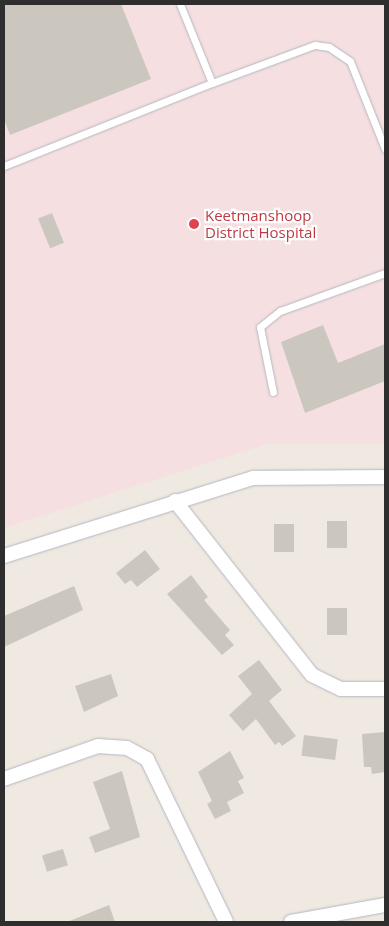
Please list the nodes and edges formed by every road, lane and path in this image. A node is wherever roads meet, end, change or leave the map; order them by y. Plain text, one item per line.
1 (180, 4) edge
2 (212, 83) junction
3 (385, 149) edge
4 (4, 166) edge
5 (385, 273) edge
6 (274, 392) dead end
7 (385, 477) edge
8 (175, 500) junction
9 (4, 556) edge
10 (385, 689) edge
11 (4, 779) edge
12 (385, 905) edge
13 (226, 922) edge
14 (291, 922) edge

1 - 2 lane
2 - 3 lane
2 - 4 lane
5 - 6 lane
7 - 8 street
8 - 9 street
8 - 10 street
11 - 13 street
12 - 14 street

